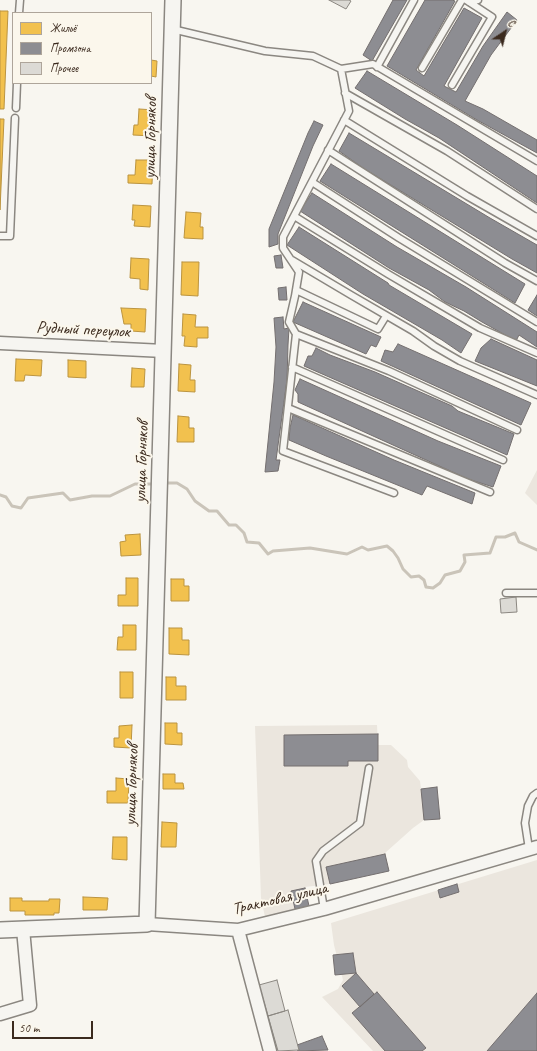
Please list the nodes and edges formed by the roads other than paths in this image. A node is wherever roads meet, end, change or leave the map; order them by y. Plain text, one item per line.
1 (20, 0) edge
2 (173, 0) edge
3 (414, 0) edge
4 (462, 0) edge
5 (478, 0) edge
6 (467, 1) edge
7 (19, 12) edge
8 (172, 29) junction
9 (377, 66) junction
10 (422, 68) dead end
11 (341, 69) junction
12 (17, 84) edge
13 (452, 84) dead end
14 (345, 93) junction
15 (16, 108) dead end
16 (15, 118) dead end
17 (344, 120) junction
18 (328, 150) junction
19 (537, 161) edge
20 (312, 182) junction
21 (537, 209) edge
22 (294, 216) junction
23 (0, 236) edge
24 (537, 236) edge
25 (290, 259) junction
26 (537, 281) edge
27 (296, 290) junction
28 (386, 316) junction
29 (537, 322) edge
30 (296, 334) junction
31 (0, 343) edge
32 (164, 351) junction
33 (537, 353) edge
34 (292, 367) junction
35 (537, 395) edge
36 (288, 408) junction
37 (517, 430) dead end
38 (503, 460) dead end
39 (490, 492) dead end
40 (394, 493) dead end
41 (506, 593) dead end
42 (537, 594) edge
43 (369, 768) dead end
44 (537, 793) edge
45 (533, 848) edge
46 (324, 909) junction
47 (147, 924) junction
48 (0, 930) edge
49 (23, 930) junction
50 (238, 930) junction
51 (0, 1014) edge
52 (270, 1051) edge

1 - 7 lane
2 - 8 street, улица Горняков
3 - 9 lane
4 - 10 lane
5 - 6 lane
6 - 13 lane
8 - 11 lane
8 - 32 street, улица Горняков
9 - 11 lane
9 - 19 lane
11 - 14 lane
12 - 15 lane
14 - 17 lane
14 - 21 lane
16 - 23 lane
17 - 18 lane
17 - 24 lane
18 - 20 lane
18 - 26 lane
20 - 22 lane
20 - 29 lane
22 - 25 lane
22 - 33 lane
25 - 27 lane
25 - 28 lane
27 - 28 lane
27 - 30 lane
28 - 35 lane
30 - 34 lane
30 - 37 lane
31 - 32 street, Рудный переулок
32 - 47 street, улица Горняков
34 - 36 lane
34 - 38 lane
36 - 39 lane
36 - 40 lane
41 - 42 lane
43 - 46 lane
44 - 45 lane
45 - 46 street, Трактовая улица
46 - 50 street, Трактовая улица
47 - 49 street, Трактовая улица
47 - 50 street, Трактовая улица
48 - 49 street, Трактовая улица
49 - 51 street
50 - 52 street

